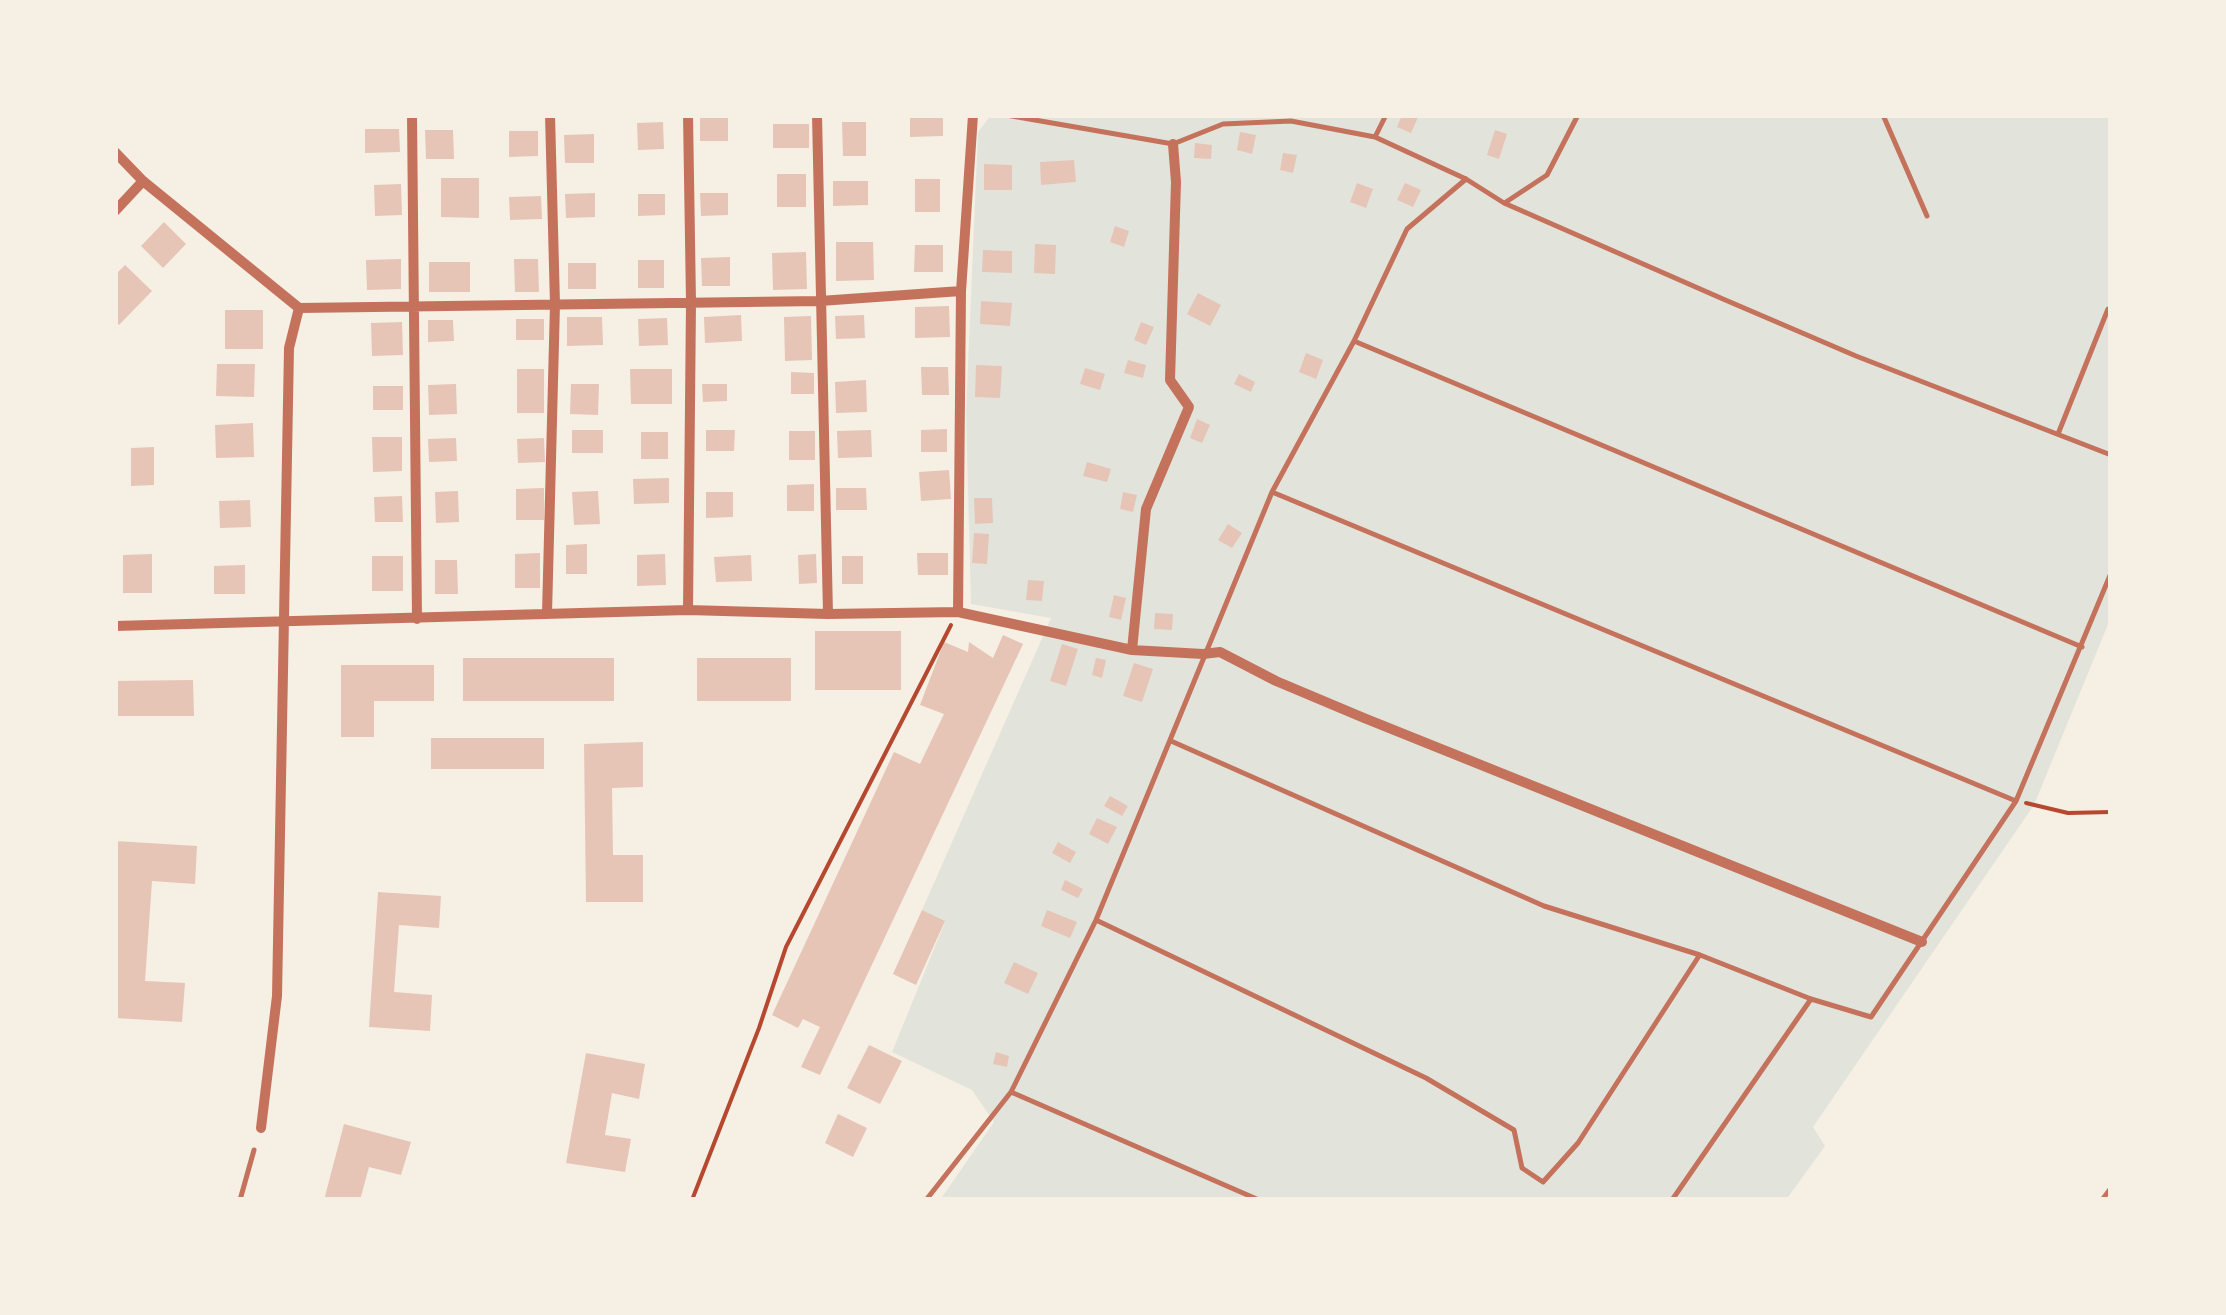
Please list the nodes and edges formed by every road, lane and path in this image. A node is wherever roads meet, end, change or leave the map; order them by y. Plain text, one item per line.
1 (412, 115) edge
2 (550, 115) edge
3 (688, 115) edge
4 (817, 115) edge
5 (973, 115) edge
6 (1006, 115) edge
7 (1386, 115) edge
8 (1578, 115) edge
9 (1883, 115) edge
10 (1375, 136) junction
11 (1173, 144) junction
12 (115, 152) edge
13 (144, 180) junction
14 (1466, 180) junction
15 (1504, 203) junction
16 (115, 211) edge
17 (1927, 216) dead end
18 (961, 291) junction
19 (820, 301) junction
20 (692, 302) junction
21 (555, 304) junction
22 (414, 306) junction
23 (299, 308) junction
24 (2108, 309) dead end
25 (1354, 342) junction
26 (2058, 434) junction
27 (2111, 454) edge
28 (1272, 492) junction
29 (2111, 573) edge
30 (688, 610) junction
31 (958, 612) junction
32 (548, 614) junction
33 (828, 614) junction
34 (417, 619) junction
35 (284, 623) junction
36 (115, 626) edge
37 (2082, 646) junction
38 (1132, 650) junction
39 (1204, 654) junction
40 (1172, 741) junction
41 (2016, 800) junction
42 (2111, 812) edge
43 (1096, 920) junction
44 (1922, 942) junction
45 (1700, 955) junction
46 (1811, 998) junction
47 (1011, 1092) junction
48 (261, 1128) dead end
49 (254, 1150) dead end
50 (2111, 1188) edge
51 (240, 1200) edge
52 (692, 1200) edge
53 (926, 1200) edge
54 (1259, 1200) edge
55 (1672, 1200) edge
56 (2102, 1200) edge

1 - 22 street
2 - 21 street
3 - 20 street
4 - 19 street
5 - 18 street
6 - 11 lane
7 - 10 lane
8 - 15 lane
9 - 17 lane
10 - 11 lane
10 - 14 lane
11 - 38 street
12 - 13 street
13 - 16 street
13 - 23 street
14 - 15 lane
14 - 25 lane
15 - 26 lane
18 - 19 street
18 - 31 street
19 - 20 street
19 - 33 street
20 - 21 street
20 - 30 street
21 - 22 street
21 - 32 street
22 - 23 street
22 - 34 street
23 - 35 street
24 - 26 lane
25 - 28 lane
25 - 37 lane
26 - 27 lane
28 - 39 lane
28 - 41 lane
29 - 37 lane
30 - 32 street
30 - 33 street
31 - 33 street
31 - 38 street
31 - 52 path
32 - 34 street
34 - 35 street
35 - 36 street
35 - 48 street
37 - 41 lane
38 - 39 street
39 - 40 lane
39 - 44 street
40 - 43 lane
40 - 45 lane
41 - 42 path
41 - 44 lane
43 - 45 lane
43 - 47 lane
44 - 46 lane
45 - 46 lane
46 - 55 lane
47 - 53 lane
47 - 54 lane
49 - 51 lane
50 - 56 lane

